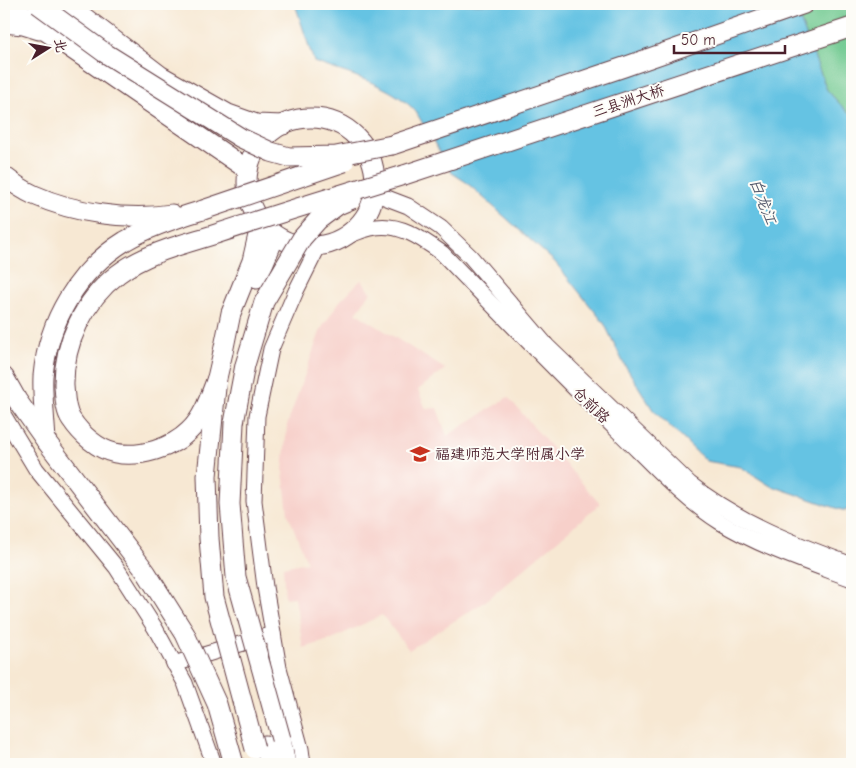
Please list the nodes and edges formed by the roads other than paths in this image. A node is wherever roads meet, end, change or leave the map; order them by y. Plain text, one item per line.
1 (10, 4) edge
2 (38, 4) edge
3 (67, 4) edge
4 (804, 4) edge
5 (4, 23) edge
6 (852, 27) edge
7 (47, 32) junction
8 (283, 125) junction
9 (392, 145) junction
10 (248, 170) junction
11 (404, 175) junction
12 (4, 176) edge
13 (374, 193) junction
14 (202, 210) junction
15 (261, 222) junction
16 (275, 236) junction
17 (345, 237) junction
18 (319, 245) junction
19 (227, 353) junction
20 (4, 377) edge
21 (218, 378) junction
22 (4, 416) edge
23 (46, 441) junction
24 (852, 564) edge
25 (852, 579) edge
26 (273, 634) junction
27 (174, 664) junction
28 (265, 749) edge
29 (214, 764) edge
30 (234, 764) edge
31 (270, 764) edge
32 (286, 764) edge
33 (303, 764) edge

1 - 7 main road
2 - 9 main road, bridge
3 - 8 main road
4 - 9 main road
5 - 7 main road
6 - 11 main road, 三县洲大桥
7 - 10 main road
8 - 10 main road
8 - 13 main road
9 - 14 main road, bridge
10 - 15 main road
11 - 21 main road, bridge
11 - 28 main road, bridge
12 - 14 main road
13 - 17 main road
13 - 24 street, 仓前路
14 - 23 main road
15 - 16 main road
15 - 19 main road
16 - 18 main road
16 - 19 main road
17 - 18 main road
17 - 25 street, 仓前路
18 - 26 street
19 - 21 main road, bridge
19 - 28 main road
20 - 23 main road
21 - 28 main road, bridge
22 - 27 street
23 - 30 main road, bridge
26 - 27 street
26 - 33 street
27 - 29 street
28 - 31 main road
28 - 32 main road

